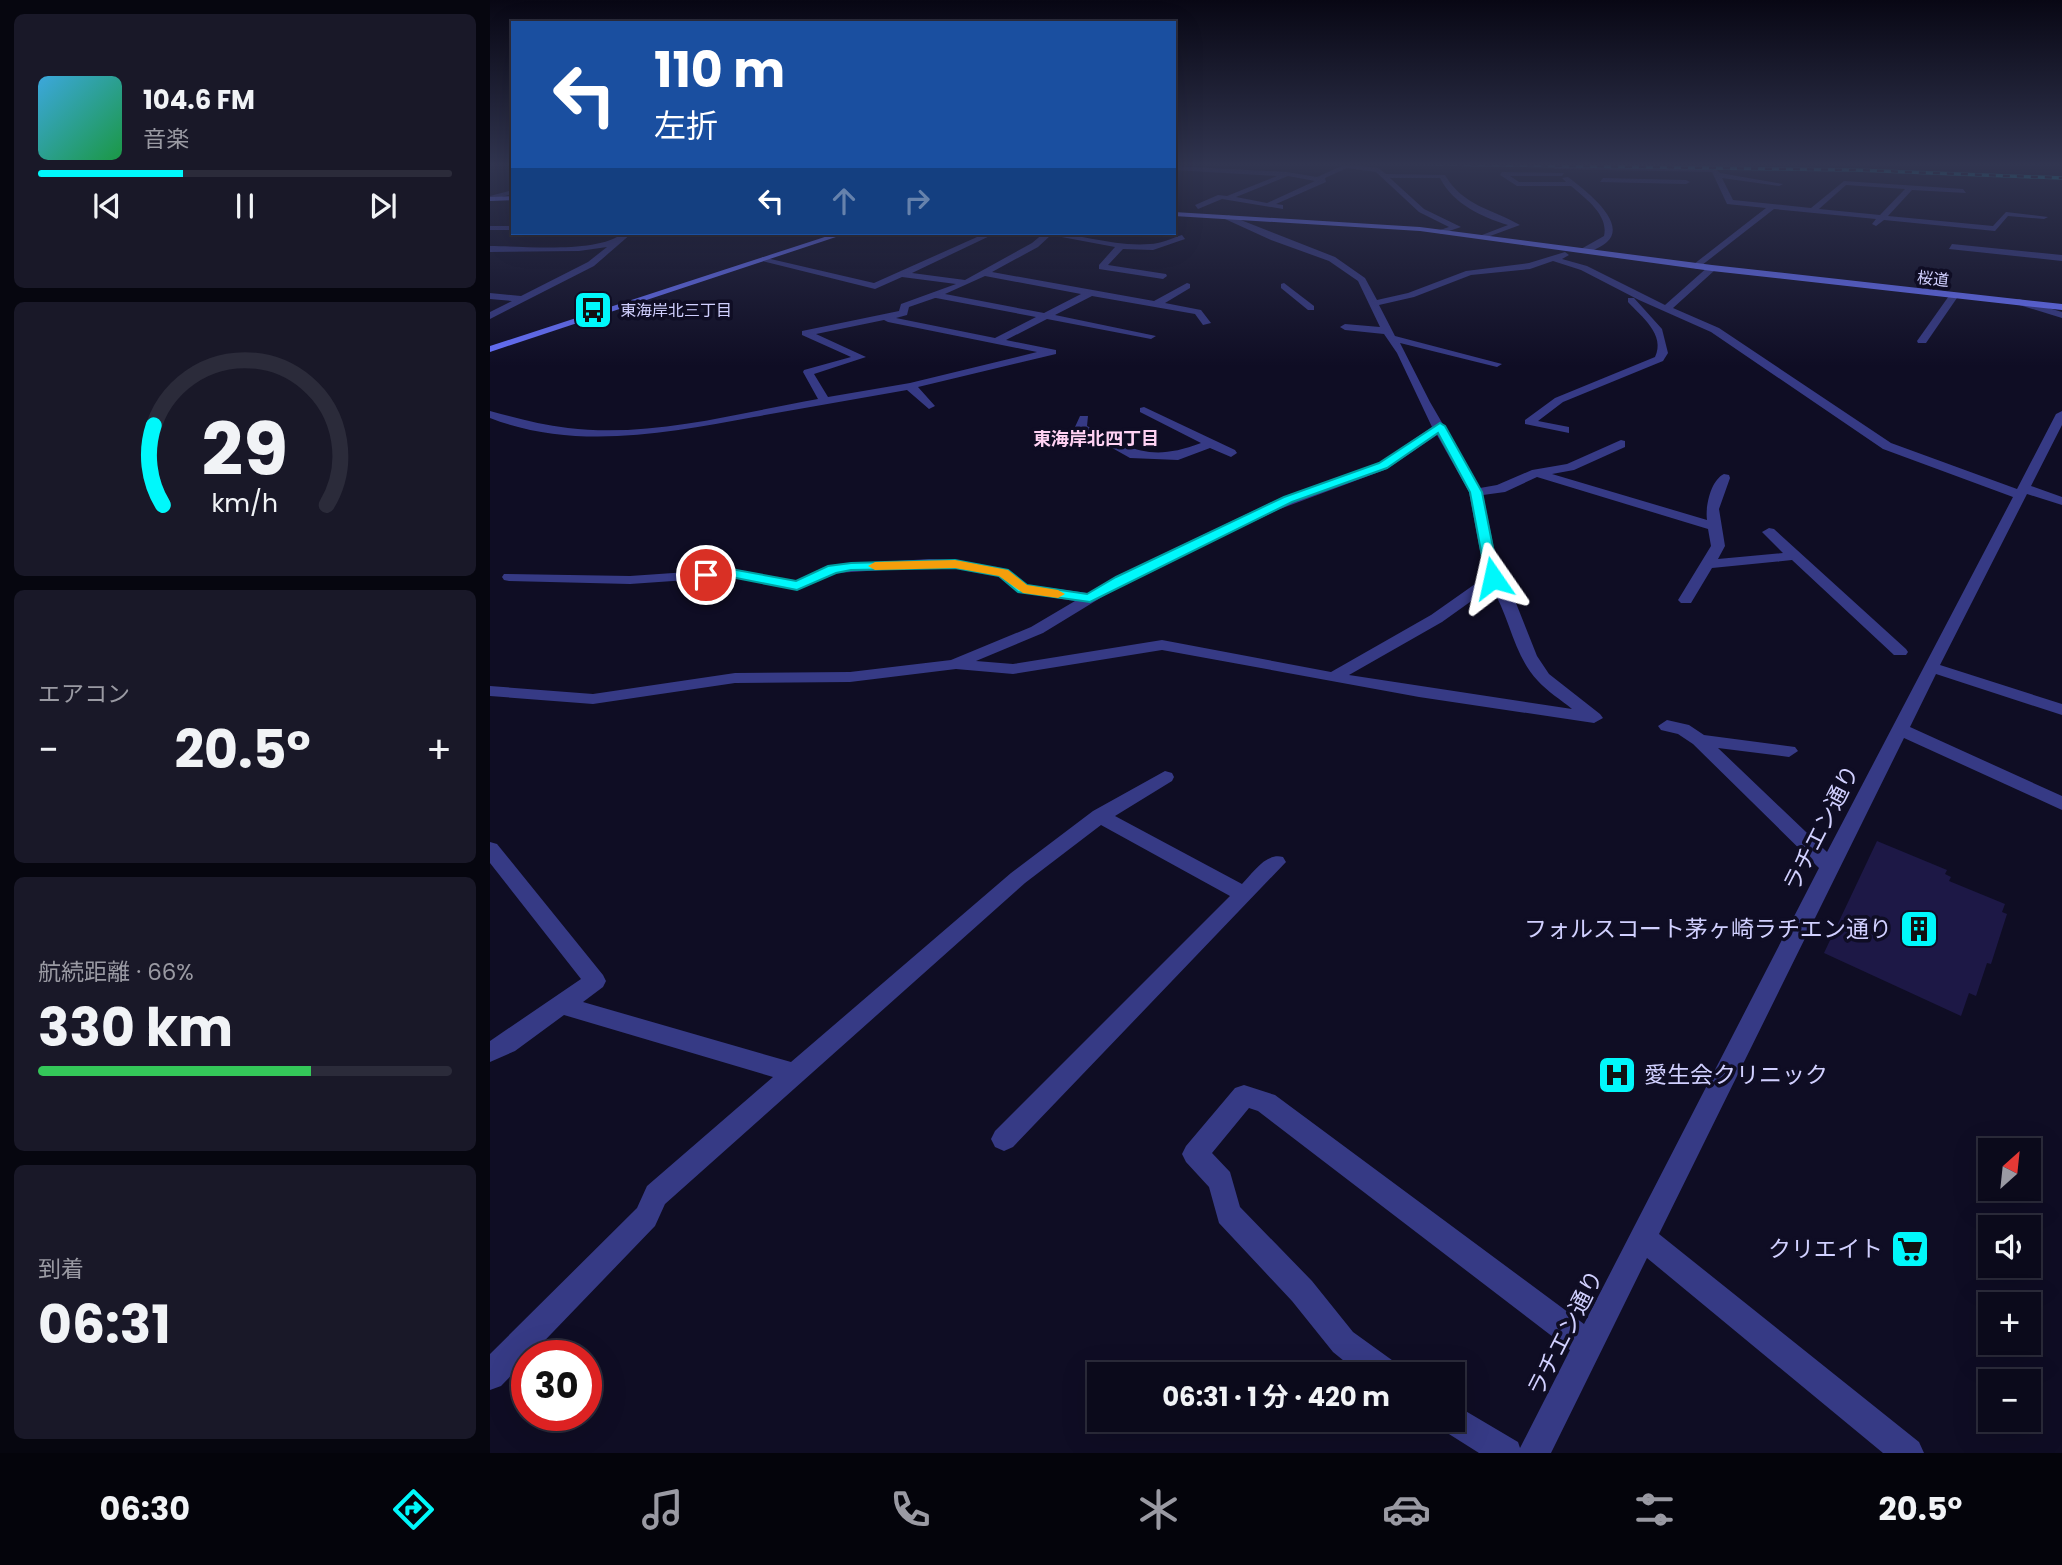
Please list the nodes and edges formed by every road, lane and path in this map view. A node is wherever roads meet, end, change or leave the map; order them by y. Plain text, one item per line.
1 (1258, 231) edge
2 (1426, 231) edge
3 (1446, 231) edge
4 (1501, 231) edge
5 (1610, 231) edge
6 (1741, 231) edge
7 (1443, 232) junction
8 (625, 235) edge
9 (838, 235) edge
10 (988, 235) edge
11 (1048, 235) edge
12 (1062, 235) edge
13 (1182, 237) dead end
14 (1485, 237) junction
15 (615, 243) junction
16 (1121, 246) junction
17 (1157, 246) junction
18 (1952, 247) dead end
19 (490, 249) edge
20 (1176, 250) dead end
21 (1580, 251) junction
22 (765, 258) junction
23 (2062, 258) edge
24 (1554, 259) junction
25 (1697, 266) junction
26 (1712, 268) junction
27 (981, 273) junction
28 (901, 274) junction
29 (1163, 276) dead end
30 (964, 282) junction
31 (1187, 286) dead end
32 (1271, 288) dead end
33 (1090, 293) junction
34 (936, 295) junction
35 (1954, 295) junction
36 (490, 296) edge
37 (1642, 298) junction
38 (522, 299) junction
39 (2019, 302) junction
40 (1376, 303) junction
41 (1155, 305) junction
42 (2062, 307) edge
43 (1311, 308) dead end
44 (1666, 309) junction
45 (2062, 314) edge
46 (490, 316) edge
47 (1046, 316) junction
48 (885, 318) junction
49 (1206, 323) dead end
50 (1345, 327) dead end
51 (1389, 334) junction
52 (1151, 336) dead end
53 (998, 341) junction
54 (1922, 341) dead end
55 (490, 349) edge
56 (1497, 364) dead end
57 (910, 386) junction
58 (825, 401) junction
59 (929, 405) dead end
60 (1144, 410) dead end
61 (490, 414) edge
62 (2062, 414) edge
63 (1084, 418) dead end
64 (1440, 426) junction
65 (1564, 430) dead end
66 (1211, 443) junction
67 (1621, 444) dead end
68 (1231, 453) dead end
69 (1536, 473) junction
70 (1724, 478) dead end
71 (1476, 492) junction
72 (2022, 492) junction
73 (2062, 502) edge
74 (1716, 527) junction
75 (1769, 532) dead end
76 (1794, 556) junction
77 (1708, 564) junction
78 (509, 577) dead end
79 (1493, 578) junction
80 (1090, 598) junction
81 (1686, 600) dead end
82 (1900, 652) dead end
83 (954, 665) junction
84 (1931, 667) junction
85 (1335, 676) junction
86 (490, 691) edge
87 (2062, 710) edge
88 (1667, 726) dead end
89 (1900, 729) junction
90 (1699, 740) junction
91 (1789, 751) dead end
92 (1165, 777) dead end
93 (2062, 804) edge
94 (1100, 816) junction
95 (490, 849) edge
96 (1276, 862) dead end
97 (1831, 869) junction
98 (1243, 894) junction
99 (562, 1005) junction
100 (490, 1052) edge
101 (794, 1073) junction
102 (1004, 1139) dead end
103 (1643, 1238) junction
104 (1589, 1346) junction
105 (1369, 1362) edge
106 (490, 1376) edge
107 (1465, 1426) edge
108 (1507, 1453) edge
109 (1534, 1453) edge
110 (1908, 1453) edge

1 - 40 street
2 - 7 street, 桜道
3 - 7 street
4 - 14 street
5 - 21 street
6 - 25 street
7 - 14 street, 桜道
8 - 15 street
9 - 22 street
10 - 28 street
11 - 27 street
12 - 16 street
13 - 17 street
14 - 21 street, 桜道
15 - 19 street
15 - 38 street
16 - 17 street
16 - 29 street
17 - 20 street
18 - 23 street
21 - 24 street
21 - 25 street, 桜道
22 - 28 street
22 - 55 street
24 - 37 street
24 - 40 street
25 - 26 street, 桜道
26 - 35 street, 桜道
26 - 44 street
27 - 30 street
27 - 33 street
28 - 30 street
30 - 34 street
31 - 41 street
32 - 43 street
33 - 41 street
33 - 47 street
34 - 47 street
34 - 48 street
35 - 39 street, 桜道
35 - 54 street
36 - 38 street
37 - 44 street
37 - 65 street
38 - 46 street
39 - 42 street, 桜道
39 - 45 street
40 - 51 street
41 - 49 street
44 - 72 street
47 - 52 street
47 - 53 street
48 - 53 street
48 - 58 street
50 - 51 street
51 - 56 street
51 - 64 street
53 - 57 street
57 - 58 street
57 - 59 street
58 - 61 street
60 - 66 street
62 - 72 street, ラチエン通り
63 - 66 street
64 - 71 street
64 - 80 street
66 - 68 street
67 - 69 street
69 - 71 street
69 - 74 street
70 - 74 street
71 - 79 street
72 - 73 street
72 - 84 street, ラチエン通り
74 - 77 street
75 - 76 street
76 - 77 street
76 - 82 street
77 - 81 street
78 - 80 street
79 - 85 street
79 - 85 street
80 - 83 street
83 - 85 street
83 - 86 street
84 - 87 street
84 - 89 street, ラチエン通り
88 - 90 street
89 - 93 street
89 - 97 street, ラチエン通り
90 - 91 street
90 - 97 street
92 - 94 street
94 - 98 street
94 - 101 street
95 - 99 street
96 - 98 street
97 - 103 street, ラチエン通り
98 - 102 street
99 - 100 street
99 - 101 street
101 - 106 street
103 - 104 street, ラチエン通り
103 - 110 street
104 - 105 street
104 - 109 street, ラチエン通り
107 - 108 street

